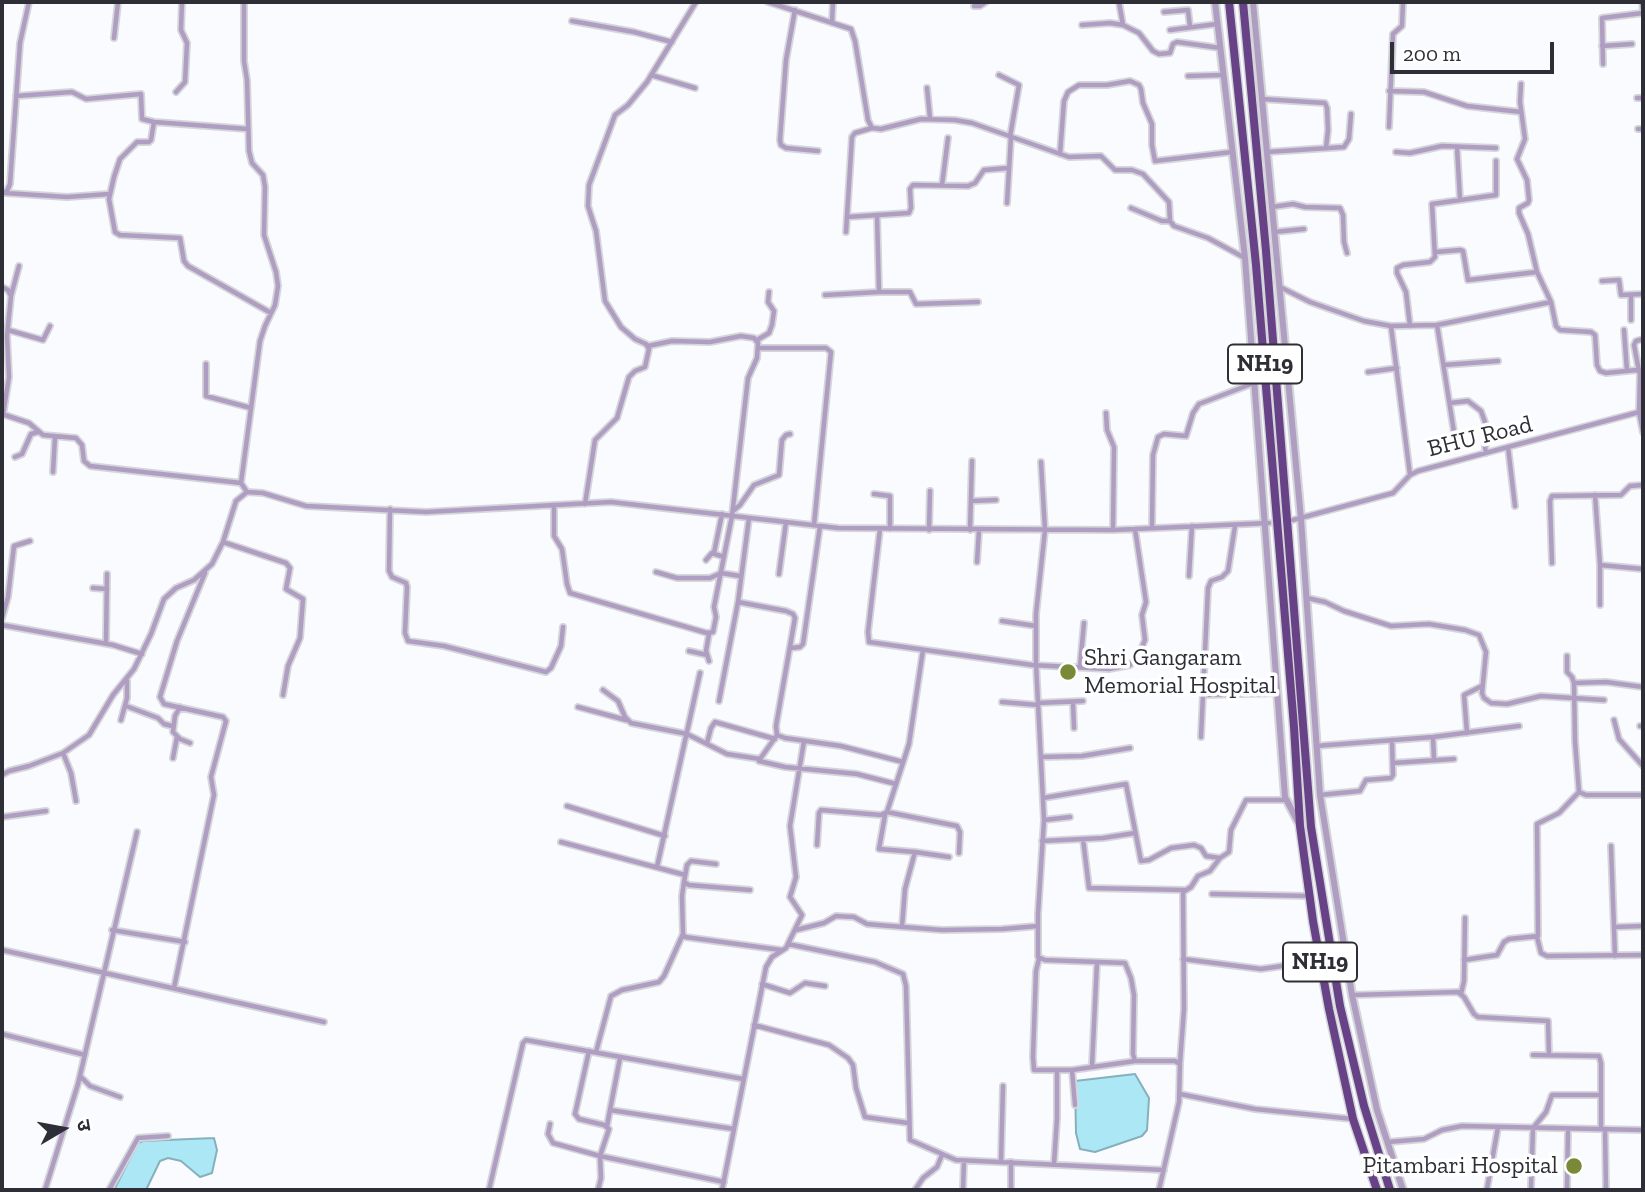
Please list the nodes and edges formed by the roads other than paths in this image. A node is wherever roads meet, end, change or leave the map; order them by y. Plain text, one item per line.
1 (29, 2) edge
2 (118, 2) edge
3 (182, 2) edge
4 (244, 2) edge
5 (696, 2) edge
6 (768, 2) edge
7 (833, 2) edge
8 (986, 2) edge
9 (1119, 2) edge
10 (1215, 2) edge
11 (1229, 2) edge
12 (1243, 2) edge
13 (1253, 2) edge
14 (1402, 2) edge
15 (1642, 2) edge
16 (974, 6) dead end
17 (795, 10) junction
18 (1164, 12) dead end
19 (1643, 12) edge
20 (572, 21) dead end
21 (832, 23) junction
22 (1217, 24) junction
23 (1082, 25) dead end
24 (1123, 25) junction
25 (1189, 27) junction
26 (1170, 30) dead end
27 (114, 38) dead end
28 (672, 42) junction
29 (1632, 44) dead end
30 (1602, 46) junction
31 (1220, 48) junction
32 (1603, 64) dead end
33 (652, 75) junction
34 (999, 75) dead end
35 (1223, 75) junction
36 (1188, 76) dead end
37 (1521, 84) dead end
38 (695, 88) dead end
39 (927, 88) dead end
40 (1389, 91) junction
41 (176, 92) dead end
42 (16, 96) junction
43 (1262, 99) junction
44 (1521, 112) junction
45 (1352, 114) dead end
46 (930, 118) junction
47 (154, 122) junction
48 (1389, 127) dead end
49 (872, 128) junction
50 (248, 130) junction
51 (1010, 137) junction
52 (947, 138) dead end
53 (1326, 148) junction
54 (1457, 148) junction
55 (1496, 148) dead end
56 (818, 151) dead end
57 (1232, 152) junction
58 (1266, 152) junction
59 (1396, 152) dead end
60 (1060, 154) junction
61 (1496, 161) dead end
62 (1008, 168) junction
63 (942, 185) junction
64 (3, 193) edge
65 (109, 194) junction
66 (1460, 200) junction
67 (1007, 203) dead end
68 (1272, 207) junction
69 (1131, 208) dead end
70 (877, 215) junction
71 (847, 217) junction
72 (1170, 221) junction
73 (1304, 229) dead end
74 (846, 232) dead end
75 (1274, 232) junction
76 (1436, 252) junction
77 (1347, 253) dead end
78 (1245, 258) junction
79 (19, 266) dead end
80 (1537, 272) junction
81 (1602, 281) dead end
82 (1279, 287) junction
83 (2, 288) edge
84 (769, 292) dead end
85 (879, 292) junction
86 (1643, 294) edge
87 (825, 295) dead end
88 (1631, 295) junction
89 (11, 296) junction
90 (978, 302) dead end
91 (1551, 302) junction
92 (271, 313) junction
93 (1631, 320) dead end
94 (1437, 325) junction
95 (50, 326) dead end
96 (1391, 326) junction
97 (1410, 326) junction
98 (8, 330) junction
99 (1624, 330) dead end
100 (5, 338) edge
101 (757, 340) junction
102 (1643, 340) edge
103 (648, 346) junction
104 (758, 348) junction
105 (1498, 361) dead end
106 (206, 364) dead end
107 (1444, 365) junction
108 (1397, 368) junction
109 (1627, 371) junction
110 (1639, 371) junction
111 (1368, 372) dead end
112 (2, 377) edge
113 (9, 377) junction
114 (1254, 383) junction
115 (1450, 403) junction
116 (251, 408) junction
117 (1106, 412) dead end
118 (1641, 412) edge
119 (2, 415) edge
120 (38, 432) junction
121 (1454, 432) dead end
122 (1643, 432) edge
123 (790, 434) dead end
124 (55, 437) junction
125 (1508, 447) junction
126 (1486, 453) junction
127 (15, 457) dead end
128 (972, 460) dead end
129 (1041, 462) dead end
130 (53, 472) dead end
131 (1410, 475) junction
132 (241, 483) junction
133 (1643, 485) edge
134 (930, 491) dead end
135 (247, 492) junction
136 (874, 494) dead end
137 (1595, 495) junction
138 (996, 500) dead end
139 (971, 501) junction
140 (585, 504) junction
141 (554, 505) junction
142 (1515, 506) dead end
143 (390, 509) junction
144 (733, 513) junction
145 (722, 514) junction
146 (749, 517) junction
147 (1297, 520) junction
148 (787, 522) junction
149 (1266, 524) junction
150 (817, 526) junction
151 (1192, 526) junction
152 (1235, 526) junction
153 (1152, 528) junction
154 (880, 529) junction
155 (890, 529) junction
156 (1135, 529) junction
157 (929, 530) junction
158 (970, 530) junction
159 (979, 530) junction
160 (1045, 530) junction
161 (1113, 530) junction
162 (30, 541) dead end
163 (223, 542) junction
164 (714, 553) junction
165 (724, 557) junction
166 (706, 560) dead end
167 (976, 562) dead end
168 (1552, 563) dead end
169 (1600, 565) junction
170 (1643, 569) edge
171 (206, 572) junction
172 (656, 572) dead end
173 (722, 573) junction
174 (779, 573) dead end
175 (107, 574) dead end
176 (740, 576) junction
177 (1189, 576) dead end
178 (93, 588) dead end
179 (107, 589) junction
180 (1307, 598) junction
181 (738, 602) junction
182 (1600, 605) dead end
183 (2, 618) edge
184 (1002, 621) dead end
185 (1084, 623) dead end
186 (2, 625) edge
187 (1036, 626) junction
188 (563, 627) dead end
189 (709, 634) junction
190 (106, 644) junction
191 (791, 648) junction
192 (923, 650) junction
193 (689, 651) dead end
194 (142, 654) junction
195 (1567, 656) dead end
196 (1036, 664) junction
197 (1080, 667) junction
198 (700, 673) dead end
199 (127, 681) junction
200 (1574, 683) junction
201 (1482, 686) junction
202 (1643, 687) edge
203 (603, 690) dead end
204 (1277, 693) junction
205 (282, 695) dead end
206 (1203, 695) junction
207 (1575, 699) junction
208 (1604, 700) dead end
209 (719, 701) dead end
210 (1083, 701) dead end
211 (1002, 702) dead end
212 (1073, 702) junction
213 (1038, 704) junction
214 (125, 706) junction
215 (180, 707) junction
216 (578, 708) dead end
217 (121, 720) dead end
218 (627, 720) junction
219 (1614, 720) dead end
220 (172, 726) junction
221 (1519, 726) dead end
222 (1074, 728) dead end
223 (1467, 733) junction
224 (687, 734) junction
225 (177, 737) junction
226 (776, 737) junction
227 (1201, 737) dead end
228 (1433, 737) junction
229 (1392, 740) junction
230 (804, 741) junction
231 (190, 743) dead end
232 (707, 743) junction
233 (1316, 746) junction
234 (1130, 748) dead end
235 (63, 753) junction
236 (1041, 757) junction
237 (173, 758) dead end
238 (1454, 759) dead end
239 (757, 760) junction
240 (1434, 760) junction
241 (902, 762) junction
242 (1393, 763) junction
243 (1643, 766) edge
244 (799, 769) junction
245 (2, 775) edge
246 (896, 784) junction
247 (1579, 792) junction
248 (1320, 795) junction
249 (1643, 795) edge
250 (1044, 798) junction
251 (1286, 800) junction
252 (76, 802) dead end
253 (567, 806) dead end
254 (46, 811) dead end
255 (886, 814) junction
256 (2, 817) edge
257 (1070, 817) dead end
258 (1044, 820) junction
259 (1300, 826) junction
260 (137, 832) dead end
261 (1135, 833) junction
262 (665, 836) junction
263 (1083, 839) junction
264 (1042, 841) junction
265 (561, 842) dead end
266 (817, 845) dead end
267 (1611, 846) dead end
268 (915, 852) junction
269 (958, 853) dead end
270 (949, 857) dead end
271 (1220, 858) junction
272 (716, 864) dead end
273 (657, 867) junction
274 (685, 875) junction
275 (684, 882) junction
276 (750, 890) dead end
277 (1184, 890) junction
278 (1212, 894) dead end
279 (1310, 896) junction
280 (1465, 918) dead end
281 (1038, 926) junction
282 (1643, 926) edge
283 (902, 927) junction
284 (1614, 927) junction
285 (113, 930) junction
286 (795, 930) junction
287 (683, 934) junction
288 (1537, 937) junction
289 (185, 942) junction
290 (789, 944) junction
291 (2, 950) edge
292 (782, 951) junction
293 (1643, 955) edge
294 (1615, 956) junction
295 (1039, 959) junction
296 (1183, 959) junction
297 (1464, 960) junction
298 (1097, 962) junction
299 (1320, 966) junction
300 (103, 973) junction
301 (762, 984) junction
302 (825, 986) dead end
303 (174, 989) junction
304 (1461, 994) junction
305 (1352, 995) junction
306 (324, 1022) dead end
307 (754, 1025) junction
308 (2, 1034) edge
309 (589, 1051) junction
310 (596, 1052) junction
311 (85, 1055) junction
312 (1532, 1055) dead end
313 (1549, 1055) junction
314 (620, 1058) junction
315 (1135, 1061) junction
316 (1180, 1064) junction
317 (1093, 1066) junction
318 (1072, 1070) junction
319 (1057, 1071) junction
320 (80, 1075) junction
321 (743, 1079) junction
322 (1003, 1086) dead end
323 (1180, 1094) junction
324 (1601, 1095) junction
325 (120, 1097) dead end
326 (1075, 1105) dead end
327 (610, 1110) junction
328 (1353, 1119) junction
329 (908, 1123) junction
330 (550, 1124) dead end
331 (607, 1126) junction
332 (1498, 1127) junction
333 (1533, 1128) junction
334 (734, 1129) junction
335 (1569, 1129) junction
336 (1603, 1129) junction
337 (1643, 1130) edge
338 (168, 1136) dead end
339 (1387, 1142) junction
340 (942, 1155) junction
341 (600, 1156) junction
342 (964, 1161) junction
343 (1001, 1162) junction
344 (1012, 1163) junction
345 (1054, 1164) junction
346 (1164, 1170) junction
347 (723, 1182) junction
348 (1488, 1188) dead end
349 (1531, 1188) dead end
350 (45, 1190) edge
351 (109, 1190) edge
352 (489, 1190) edge
353 (598, 1190) edge
354 (722, 1190) edge
355 (915, 1190) edge
356 (963, 1190) edge
357 (1012, 1190) edge
358 (1159, 1190) edge
359 (1377, 1190) edge
360 (1390, 1190) edge
361 (1403, 1190) edge
362 (1567, 1190) edge
363 (1606, 1190) edge

1 - 42 street
2 - 27 street
3 - 41 street
4 - 50 street
5 - 28 street
6 - 17 street
7 - 21 street
8 - 16 street
9 - 24 street
10 - 22 street
11 - 259 highway, NH19
12 - 360 highway, NH19
13 - 43 street
14 - 40 street
15 - 19 street
17 - 21 street
17 - 56 street
18 - 25 street
19 - 30 street
20 - 28 street
21 - 49 street
22 - 25 street
22 - 31 street
23 - 24 street
24 - 31 street
25 - 26 street
28 - 33 street
29 - 30 street
30 - 32 street
31 - 35 street
33 - 38 street
33 - 103 street
34 - 51 street
35 - 36 street
35 - 57 street
37 - 44 street
39 - 46 street
40 - 44 street
40 - 48 street
42 - 47 street
42 - 64 street
43 - 53 street
43 - 58 street
44 - 80 street
45 - 53 street
46 - 49 street
46 - 51 street
47 - 50 street
47 - 65 street
49 - 71 street
50 - 92 street
51 - 60 street
51 - 62 street
52 - 63 street
53 - 58 street
54 - 55 street
54 - 59 street
54 - 66 street
57 - 60 street
57 - 78 street
58 - 68 street
60 - 72 street
61 - 66 street
62 - 63 street
62 - 67 street
63 - 70 street
64 - 65 street
65 - 92 street
66 - 76 street
68 - 75 street
68 - 77 street
69 - 72 street
70 - 71 street
70 - 85 street
71 - 74 street
72 - 78 street
73 - 75 street
75 - 82 street
76 - 80 street
76 - 97 street
78 - 114 street
79 - 89 street
80 - 91 street
81 - 88 street
82 - 96 street
82 - 147 street
83 - 89 street
84 - 101 street
85 - 87 street
85 - 90 street
86 - 88 street
88 - 93 street
89 - 98 street
91 - 94 street
91 - 109 street
92 - 116 street
94 - 97 street
94 - 107 street
95 - 98 street
96 - 97 street
96 - 108 street
98 - 100 street
99 - 109 street
100 - 113 street
101 - 103 street
101 - 104 street
102 - 110 street
103 - 140 street
104 - 144 street
104 - 150 street
105 - 107 street
106 - 116 street
107 - 115 street
108 - 111 street
108 - 131 street
109 - 110 street
110 - 118 street
112 - 113 street
113 - 119 street
114 - 149 street
114 - 153 street
115 - 121 street
115 - 126 street
116 - 132 street
117 - 161 street
118 - 122 street
118 - 125 street, BHU Road
119 - 120 street
120 - 124 street
120 - 127 street
123 - 144 street
124 - 130 street
124 - 132 street
125 - 126 street, BHU Road
125 - 142 street
126 - 131 street, BHU Road
128 - 139 street
129 - 160 street
131 - 147 street, BHU Road
132 - 135 street
133 - 137 street
134 - 157 street
135 - 143 street
135 - 163 street
136 - 155 street
137 - 168 street
137 - 169 street
138 - 139 street
139 - 158 street
140 - 141 street
140 - 145 street
141 - 143 street
141 - 189 street
143 - 188 street
144 - 145 street
144 - 146 street
144 - 165 street
145 - 164 street
146 - 148 street
146 - 176 street
147 - 180 street
148 - 150 street
148 - 174 street
149 - 152 street
149 - 204 street
150 - 154 street
150 - 191 street
151 - 152 street
151 - 153 street
151 - 177 street
152 - 206 street
153 - 156 street
154 - 155 street
154 - 192 street
155 - 157 street
156 - 161 street
156 - 197 street
157 - 158 street
158 - 159 street
159 - 160 street
159 - 167 street
160 - 161 street
160 - 187 street
162 - 183 street
163 - 171 street
163 - 205 street
164 - 165 street
164 - 166 street
165 - 173 street
169 - 170 street
169 - 182 street
171 - 194 street
171 - 215 street
172 - 173 street
173 - 176 street
173 - 189 street
175 - 179 street
176 - 181 street
178 - 179 street
179 - 190 street
180 - 201 street
180 - 233 street
181 - 191 street
181 - 209 street
184 - 187 street
185 - 197 street
186 - 190 street
187 - 196 street
189 - 193 street
190 - 194 street
191 - 226 street
192 - 196 street
192 - 241 street
194 - 199 street
195 - 200 street
196 - 197 street
196 - 213 street
198 - 224 street
199 - 214 street
199 - 235 street
200 - 202 street
200 - 207 street
201 - 207 street
201 - 223 street
203 - 218 street
204 - 206 street
204 - 251 street
206 - 227 street
207 - 208 street
207 - 247 street
210 - 212 street
211 - 213 street
212 - 213 street
212 - 222 street
213 - 236 street
214 - 217 street
214 - 220 street
215 - 220 street
215 - 289 street
216 - 218 street
218 - 224 street
219 - 243 street
220 - 225 street
221 - 223 street
223 - 228 street
224 - 232 street
224 - 262 street
225 - 231 street
225 - 237 street
226 - 230 street
226 - 232 street
226 - 239 street
228 - 229 street
228 - 240 street
229 - 233 street
229 - 242 street
230 - 241 street
230 - 244 street
232 - 239 street
233 - 248 street
234 - 236 street
235 - 245 street
235 - 252 street
236 - 250 street
238 - 240 street
239 - 244 street
240 - 242 street
241 - 246 street
242 - 248 street
244 - 246 street
244 - 286 street
246 - 255 street
247 - 249 street
247 - 288 street
248 - 305 street
250 - 258 street
250 - 261 street
251 - 259 street
251 - 271 street
253 - 262 street
254 - 256 street
255 - 266 street
255 - 268 street
255 - 269 street
257 - 258 street
258 - 264 street
259 - 279 highway, NH19
260 - 285 street
261 - 263 street
261 - 271 street
262 - 273 street
263 - 264 street
263 - 277 street
264 - 281 street
265 - 273 street
267 - 284 street
268 - 270 street
268 - 283 street
271 - 277 street
272 - 274 street
273 - 274 street
274 - 275 street
275 - 276 street
275 - 287 street
277 - 296 street
278 - 279 street
279 - 299 highway, NH19
280 - 297 street
281 - 283 street
281 - 295 street
282 - 284 street
283 - 286 street
284 - 294 street
285 - 289 street
285 - 300 street
286 - 290 street
287 - 292 street
287 - 310 street
288 - 294 street
288 - 297 street
289 - 303 street
290 - 292 street
290 - 329 street
291 - 300 street
292 - 301 street
293 - 294 street
295 - 298 street
295 - 319 street
296 - 299 street
296 - 316 street
297 - 304 street
298 - 315 street
298 - 317 street
299 - 328 highway, NH19
300 - 303 street
300 - 311 street
301 - 302 street
301 - 307 street
303 - 306 street
304 - 305 street
304 - 313 street
305 - 339 street
307 - 321 street
307 - 329 street
308 - 311 street
309 - 310 street
309 - 331 street
309 - 352 street
310 - 314 street
311 - 320 street
312 - 313 street
313 - 324 street
314 - 321 street
314 - 327 street
315 - 316 street
315 - 317 street
316 - 323 street
317 - 318 street
318 - 319 street
318 - 326 street
319 - 345 street
320 - 325 street
320 - 350 street
321 - 334 street
322 - 343 street
323 - 328 street
323 - 346 street
324 - 333 street
324 - 336 street
327 - 331 street
327 - 334 street
328 - 359 highway, NH19
329 - 340 street
330 - 341 street
331 - 341 street
332 - 333 street
332 - 339 street
332 - 348 street
333 - 335 street
333 - 349 street
334 - 347 street
335 - 336 street
335 - 362 street
336 - 337 street
336 - 363 street
338 - 351 street
339 - 361 street
340 - 342 street
340 - 355 street
341 - 347 street
341 - 353 street
342 - 343 street
342 - 356 street
343 - 344 street
344 - 345 street
344 - 357 street
345 - 346 street
346 - 358 street
347 - 354 street

